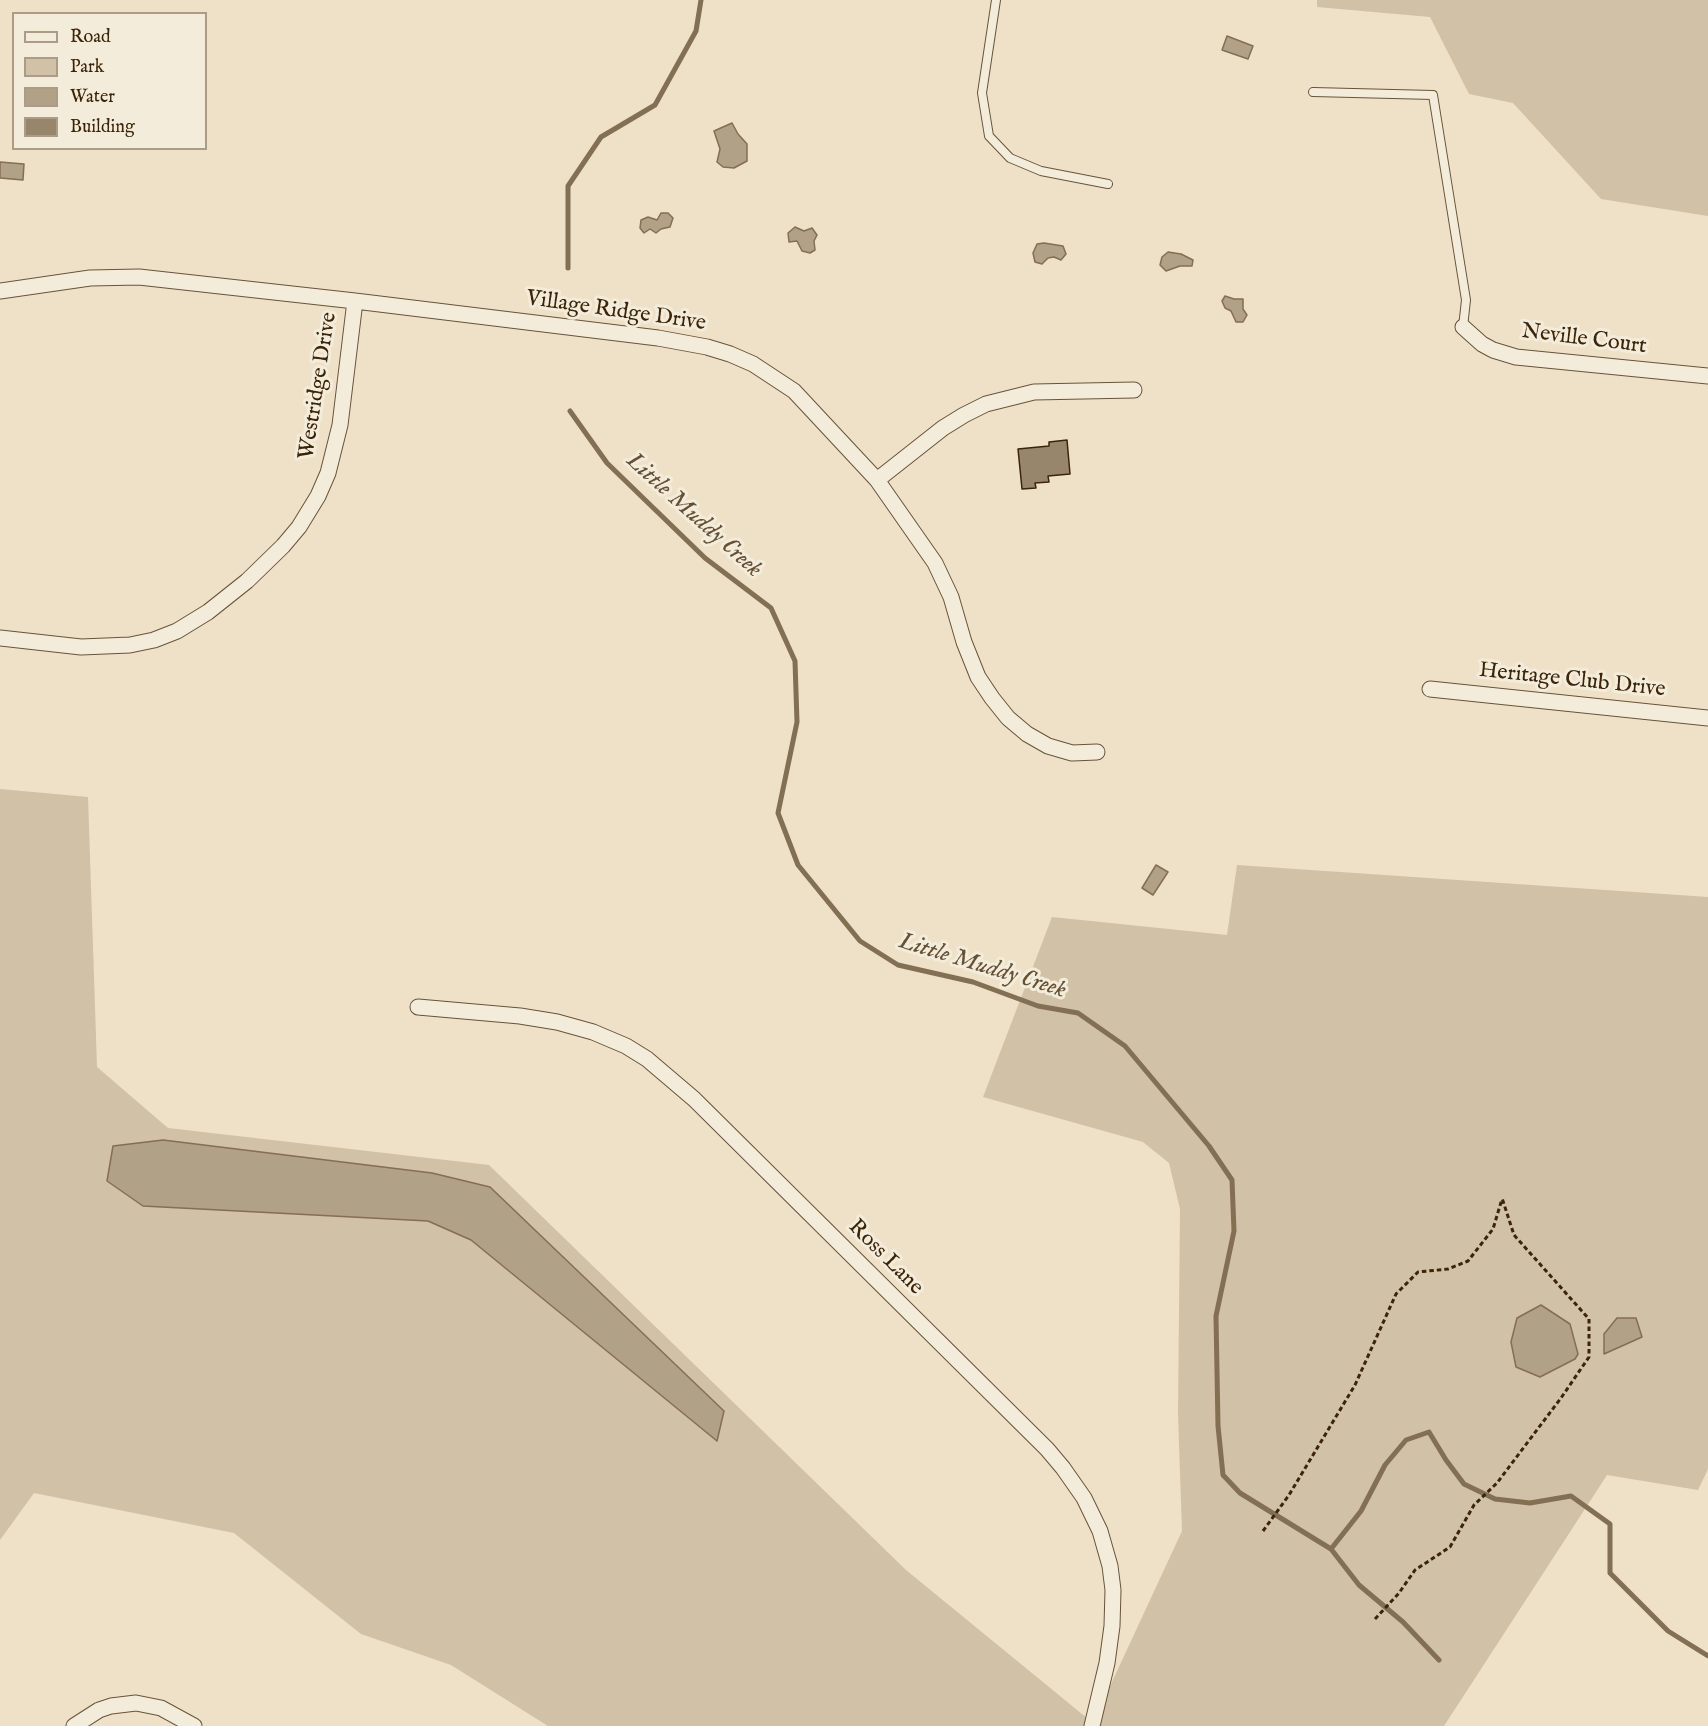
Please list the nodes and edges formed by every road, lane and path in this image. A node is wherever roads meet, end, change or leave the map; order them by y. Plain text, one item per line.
1 (996, 0) edge
2 (1313, 92) dead end
3 (1108, 184) dead end
4 (0, 291) edge
5 (355, 301) junction
6 (1463, 327) joint
7 (1708, 376) edge
8 (1134, 390) dead end
9 (877, 480) junction
10 (0, 638) edge
11 (1430, 689) dead end
12 (1708, 718) edge
13 (1097, 752) dead end
14 (418, 1007) dead end
15 (1263, 1531) dead end
16 (1375, 1619) dead end
17 (74, 1726) edge
18 (194, 1726) edge
19 (1092, 1726) edge

1 - 3 lane
2 - 6 lane
4 - 5 street, Village Ridge Drive
5 - 9 street, Village Ridge Drive
5 - 10 street, Westridge Drive
6 - 7 street, Neville Court
8 - 9 street
9 - 13 street, Village Ridge Drive
11 - 12 street, Heritage Club Drive
14 - 19 street, Ross Lane
15 - 16 path
17 - 18 street

